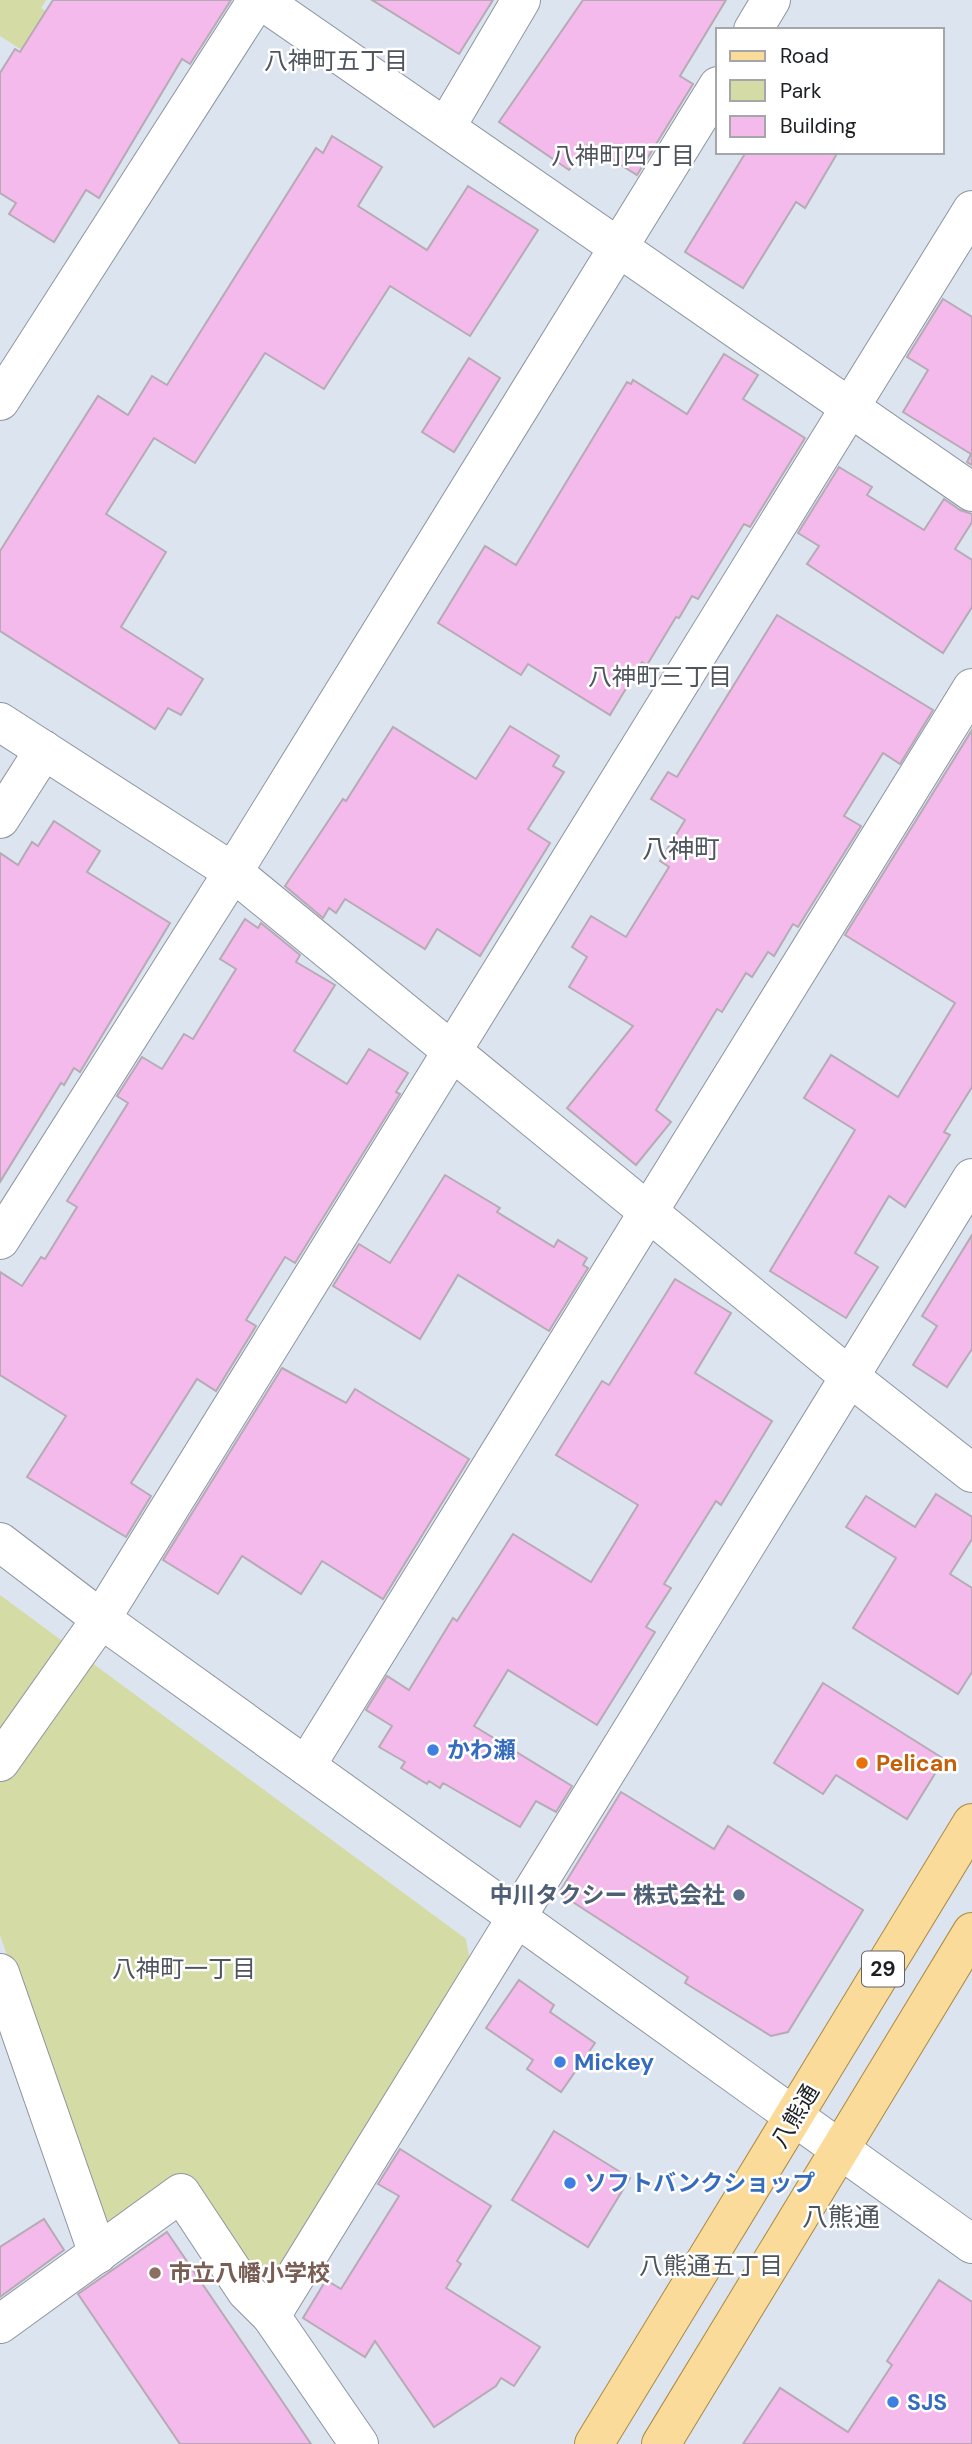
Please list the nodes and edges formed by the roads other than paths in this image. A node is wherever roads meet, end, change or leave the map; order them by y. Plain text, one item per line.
1 (259, 0) edge
2 (521, 0) edge
3 (771, 0) edge
4 (754, 28) edge
5 (716, 89) edge
6 (446, 127) junction
7 (972, 210) edge
8 (619, 246) junction
9 (0, 401) edge
10 (850, 408) junction
11 (972, 492) edge
12 (972, 688) edge
13 (0, 722) edge
14 (44, 750) junction
15 (0, 820) edge
16 (233, 872) junction
17 (454, 1052) junction
18 (972, 1178) edge
19 (648, 1212) junction
20 (0, 1240) edge
21 (850, 1377) junction
22 (972, 1473) edge
23 (0, 1542) edge
24 (101, 1619) junction
25 (0, 1762) edge
26 (306, 1766) junction
27 (972, 1823) edge
28 (517, 1917) junction
29 (972, 1932) edge
30 (0, 1973) edge
31 (795, 2115) junction
32 (839, 2150) junction
33 (972, 2244) edge
34 (98, 2254) junction
35 (271, 2316) junction
36 (0, 2324) edge
37 (359, 2444) edge
38 (594, 2444) edge
39 (661, 2444) edge

1 - 6 street
1 - 9 street
2 - 6 street
3 - 4 street
5 - 8 street
6 - 8 street
7 - 10 street
8 - 10 street
8 - 16 street
10 - 11 street
10 - 17 street
12 - 19 street
13 - 14 street
14 - 15 street
14 - 16 street
16 - 17 street
16 - 20 street
17 - 19 street
17 - 24 street
18 - 21 street
19 - 21 street
19 - 26 street
21 - 22 street
21 - 28 street
23 - 24 street
24 - 25 street
24 - 26 street
26 - 28 street
27 - 31 main road, 八熊通 / 29
28 - 31 street
28 - 35 street
29 - 32 main road, 29
30 - 34 street
31 - 32 street
31 - 38 main road, 八熊通 / 29
32 - 33 street
32 - 39 main road, 29
34 - 35 street
34 - 36 street
35 - 37 street

